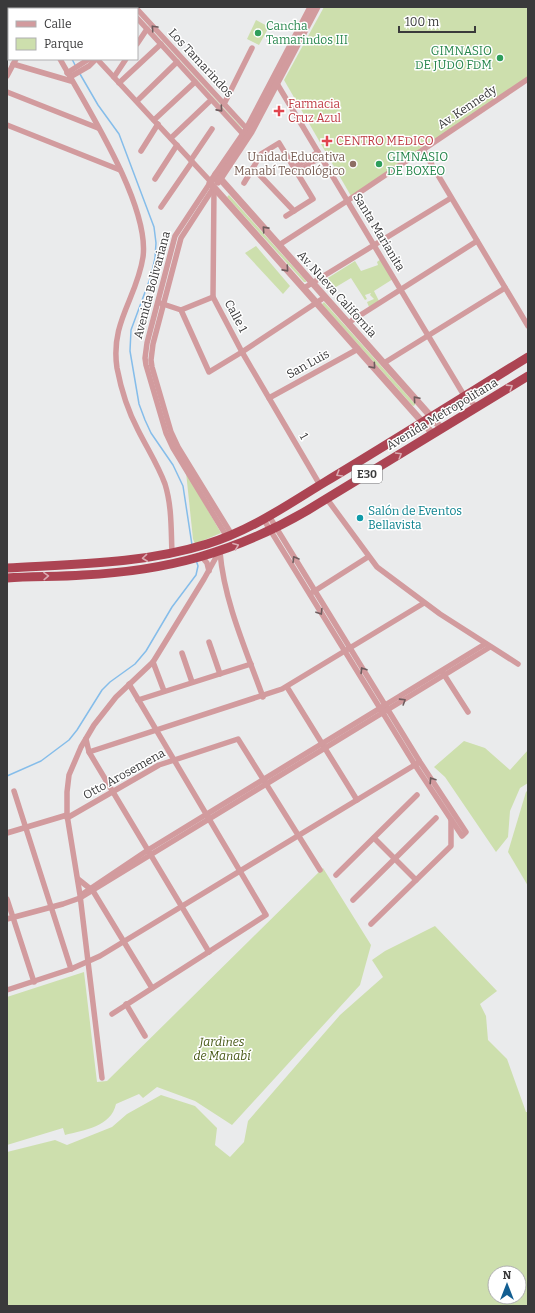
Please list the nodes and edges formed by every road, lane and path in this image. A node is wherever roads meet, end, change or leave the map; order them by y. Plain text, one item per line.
1 (311, 7) edge
2 (317, 7) edge
3 (138, 10) edge
4 (138, 19) edge
5 (147, 30) junction
6 (138, 43) edge
7 (161, 44) junction
8 (252, 48) dead end
9 (61, 60) edge
10 (98, 60) edge
11 (125, 60) edge
12 (14, 62) edge
13 (88, 62) edge
14 (177, 62) junction
15 (7, 76) edge
16 (70, 77) junction
17 (114, 77) junction
18 (528, 79) edge
19 (275, 81) junction
20 (195, 82) junction
21 (119, 83) junction
22 (7, 92) edge
23 (211, 100) junction
24 (136, 101) junction
25 (224, 104) junction
26 (156, 122) junction
27 (7, 125) edge
28 (98, 128) junction
29 (212, 129) dead end
30 (247, 133) junction
31 (171, 138) junction
32 (177, 145) junction
33 (423, 150) junction
34 (141, 151) dead end
35 (320, 155) junction
36 (192, 161) junction
37 (253, 168) junction
38 (296, 169) junction
39 (120, 170) junction
40 (218, 176) junction
41 (155, 179) dead end
42 (244, 183) dead end
43 (212, 184) junction
44 (451, 198) junction
45 (347, 201) junction
46 (161, 206) dead end
47 (294, 211) junction
48 (286, 216) dead end
49 (477, 241) junction
50 (279, 245) junction
51 (374, 245) junction
52 (312, 283) junction
53 (304, 288) junction
54 (505, 288) junction
55 (401, 290) junction
56 (213, 297) junction
57 (325, 297) junction
58 (316, 302) junction
59 (161, 303) junction
60 (180, 310) junction
61 (348, 323) junction
62 (528, 326) edge
63 (428, 336) junction
64 (358, 349) junction
65 (242, 352) junction
66 (528, 357) edge
67 (384, 363) junction
68 (528, 376) edge
69 (465, 397) junction
70 (269, 398) junction
71 (477, 407) junction
72 (432, 418) junction
73 (423, 424) junction
74 (442, 429) junction
75 (433, 434) junction
76 (320, 485) junction
77 (328, 498) junction
78 (266, 518) junction
79 (273, 529) junction
80 (229, 536) junction
81 (220, 552) junction
82 (172, 553) junction
83 (201, 557) junction
84 (368, 557) junction
85 (26, 567) junction
86 (7, 568) edge
87 (209, 571) junction
88 (27, 577) junction
89 (7, 578) edge
90 (311, 593) junction
91 (424, 603) junction
92 (209, 642) dead end
93 (485, 644) junction
94 (490, 647) junction
95 (350, 649) junction
96 (344, 652) junction
97 (182, 653) dead end
98 (153, 662) junction
99 (251, 664) junction
100 (518, 664) dead end
101 (443, 673) junction
102 (220, 674) junction
103 (192, 682) junction
104 (129, 684) junction
105 (287, 687) junction
106 (164, 691) junction
107 (262, 697) junction
108 (138, 700) junction
109 (384, 710) junction
110 (468, 712) dead end
111 (155, 730) junction
112 (86, 739) junction
113 (323, 746) junction
114 (89, 752) junction
115 (172, 759) junction
116 (417, 763) junction
117 (265, 782) junction
118 (14, 791) dead end
119 (113, 792) junction
120 (417, 795) dead end
121 (357, 800) junction
122 (67, 817) junction
123 (207, 817) junction
124 (436, 818) dead end
125 (451, 820) junction
126 (26, 827) junction
127 (7, 833) edge
128 (298, 835) junction
129 (374, 838) junction
130 (149, 852) junction
131 (395, 859) junction
132 (239, 870) junction
133 (320, 870) dead end
134 (336, 875) dead end
135 (78, 879) junction
136 (416, 880) junction
137 (92, 889) junction
138 (80, 897) junction
139 (7, 899) edge
140 (353, 900) dead end
141 (182, 906) junction
142 (51, 908) junction
143 (10, 919) edge
144 (371, 924) dead end
145 (124, 942) junction
146 (209, 952) junction
147 (88, 962) junction
148 (71, 969) junction
149 (34, 982) junction
150 (152, 988) junction
151 (7, 990) edge
152 (126, 1004) junction
153 (112, 1014) dead end
154 (145, 1036) dead end
155 (102, 1078) dead end

1 - 19 street, Avenida Bolivariana
2 - 19 street, Avenida Bolivariana
25 -> 3 street, Los Tamarindos
4 - 5 street, Los Tamarindos
5 - 6 street
5 - 7 street, Los Tamarindos
7 - 14 street, Los Tamarindos
7 - 21 street
8 - 25 street
9 - 16 street
10 - 17 street
11 - 17 street
12 - 15 street
12 - 16 street
13 - 16 street
14 - 20 street, Los Tamarindos
14 - 24 street
16 - 28 street
17 - 21 street
18 - 33 street, Av. Kennedy
19 - 30 street, Avenida Bolivariana
19 - 35 street, Santa Marianita
20 - 23 street, Los Tamarindos
20 - 26 street
21 - 24 street
22 - 28 street
23 -> 30 street, Los Tamarindos
23 - 31 street
24 - 26 street
25 - 30 street, Los Tamarindos
26 - 31 street
26 - 34 street
27 - 39 street
28 - 39 street
29 - 36 street
30 - 40 street, Avenida Bolivariana
31 - 32 street
32 - 36 street
32 - 41 street
33 - 44 street
33 - 45 street, Av. Kennedy
35 - 38 street
35 - 45 street, Santa Marianita
36 - 43 street
36 - 46 street
37 - 38 street
37 - 42 street
37 - 47 street
38 - 47 street
39 - 82 street
40 - 43 street, Avenida Bolivariana
50 -> 40 street, Av. Nueva California
43 -> 53 street, Av. Nueva California
43 - 56 street, Calle 1
43 - 59 street, Avenida Bolivariana
44 - 49 street
44 - 51 street
45 - 50 street, Av. Kennedy
45 - 51 street, Santa Marianita
47 - 48 street
49 - 54 street
49 - 55 street
50 - 52 street, Av. Nueva California
51 - 52 street
51 - 55 street, Santa Marianita
52 - 53 street
52 - 57 street, Av. Nueva California
53 - 58 street, Av. Nueva California
54 - 62 street
54 - 63 street
55 - 61 street
55 - 63 street, Santa Marianita
56 - 60 street
56 - 65 street, Calle 1
57 - 58 street
57 - 61 street, Av. Nueva California
58 - 64 street, Av. Nueva California
58 - 65 street
59 - 60 street
59 - 80 street, Avenida Bolivariana
60 - 65 street
61 - 67 street, Av. Nueva California
63 - 67 street
63 - 69 street, Santa Marianita
64 - 70 street, San Luis
64 -> 73 street, Av. Nueva California
65 - 70 street, Calle 1
66 - 69 highway, Avenida Metropolitana / E30
72 -> 67 street, Av. Nueva California
71 -> 68 highway, Avenida Metropolitana / E30
69 - 71 street, Santa Marianita
69 - 72 highway, E30
70 - 76 street, 1
71 - 74 highway, Avenida Metropolitana / E30
72 - 73 highway, E30
72 - 74 street, Av. Nueva California
73 - 75 street, Av. Nueva California
73 -> 76 highway, E30
74 - 75 highway, Avenida Metropolitana / E30
77 -> 75 highway, Avenida Metropolitana / E30
76 - 78 highway, E30
77 - 79 highway, Avenida Metropolitana / E30
77 - 84 street
78 - 79 street
78 - 80 highway, E30
81 -> 79 highway, Avenida Metropolitana / E30
79 - 90 street
80 - 82 highway, E30
81 - 83 highway, Avenida Metropolitana / E30
81 - 87 street
81 - 99 street
82 -> 85 highway, E30
83 - 87 street
88 -> 83 highway, Avenida Metropolitana / E30
84 - 90 street
84 - 91 street
85 - 86 highway, E30
85 - 88 highway
87 - 98 street
88 - 89 highway, Avenida Metropolitana / E30
90 - 95 street
90 -> 96 street
91 - 93 street
91 - 95 street
92 - 102 street
93 - 94 street
93 - 101 street
94 - 100 street
94 - 101 street
95 - 96 street
109 -> 95 street
96 - 105 street
96 - 109 street
97 - 103 street
98 - 104 street
98 - 106 street
99 - 102 street
99 - 107 street
101 - 109 street
101 - 110 street
102 - 103 street
103 - 106 street
104 - 108 street
104 - 112 street
105 - 107 street
105 - 113 street
106 - 108 street
107 - 111 street
108 - 111 street
109 - 113 street
109 - 116 street
111 - 114 street
111 - 115 street
112 - 114 street
112 - 122 street
113 - 117 street
113 - 121 street
114 - 119 street
115 - 117 street, Otto Arosemena
115 - 119 street, Otto Arosemena
115 - 123 street
116 - 121 street
116 - 125 street
125 -> 116 street
117 - 123 street
117 - 128 street
118 - 126 street
119 - 122 street, Otto Arosemena
119 - 130 street
120 - 129 street
121 - 128 street
122 - 126 street, Otto Arosemena
122 - 135 street
123 - 130 street
123 - 132 street
124 - 131 street
125 - 136 street
126 - 127 street, Otto Arosemena
126 - 142 street
128 - 132 street
128 - 133 street
129 - 131 street
129 - 134 street
130 - 137 street
130 - 141 street
131 - 136 street
131 - 140 street
132 - 141 street
132 - 146 street
135 - 137 street
135 - 138 street
136 - 144 street
137 - 138 street
137 - 145 street
138 - 142 street
138 - 147 street
139 - 143 street
141 - 145 street
141 - 146 street
142 - 143 street
142 - 148 street
143 - 149 street
145 - 147 street
145 - 150 street
146 - 150 street
147 - 148 street
147 - 155 street
148 - 149 street
149 - 151 street
150 - 152 street
152 - 153 street
152 - 154 street

